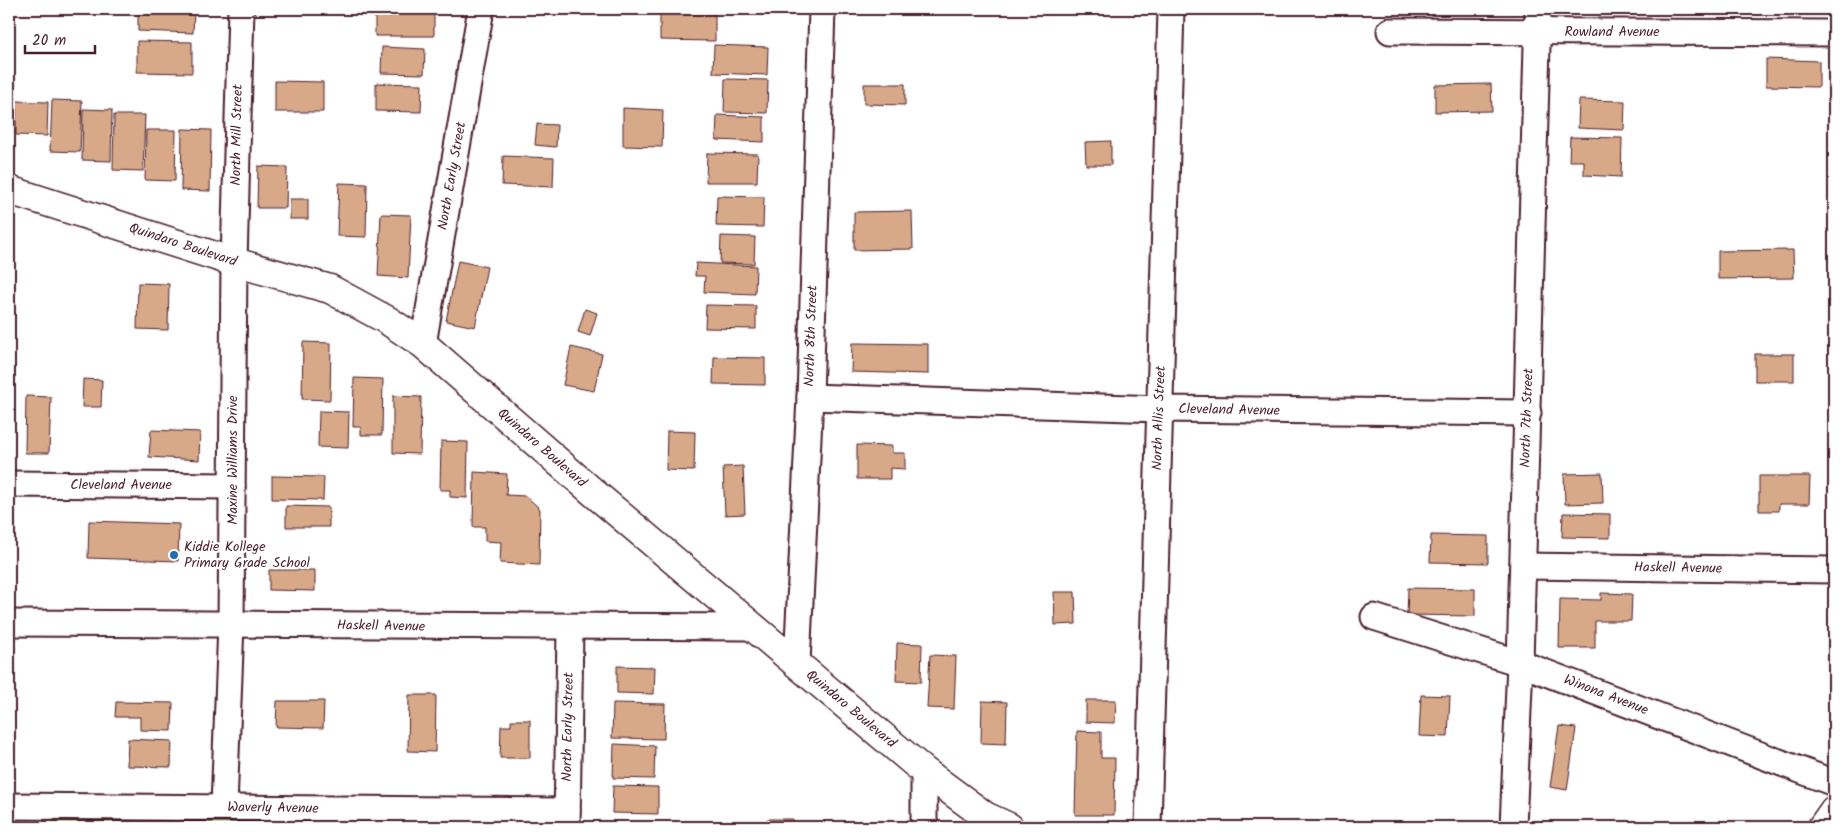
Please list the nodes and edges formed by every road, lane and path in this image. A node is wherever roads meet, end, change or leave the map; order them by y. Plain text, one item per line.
1 (241, 9) edge
2 (481, 9) edge
3 (822, 9) edge
4 (1171, 9) edge
5 (1538, 20) edge
6 (1390, 31) dead end
7 (1834, 32) edge
8 (9, 190) edge
9 (234, 262) junction
10 (423, 344) junction
11 (810, 397) junction
12 (1159, 409) junction
13 (1528, 413) junction
14 (9, 484) edge
15 (232, 486) junction
16 (1523, 566) junction
17 (1834, 570) edge
18 (1374, 617) dead end
19 (9, 624) edge
20 (231, 624) junction
21 (754, 627) junction
22 (570, 628) junction
23 (797, 663) junction
24 (1520, 663) junction
25 (924, 771) junction
26 (1834, 783) edge
27 (9, 806) edge
28 (224, 807) junction
29 (1834, 810) edge
30 (567, 819) edge
31 (924, 827) edge
32 (1009, 827) edge
33 (1148, 827) edge
34 (1513, 827) edge
35 (1822, 827) edge

1 - 9 street, North Mill Street
2 - 10 street, North Early Street
3 - 11 street, North 8th Street
4 - 12 street, North Allis Street
5 - 6 street, Rowland Avenue
5 - 7 street, Rowland Avenue
5 - 13 street, North 7th Street
8 - 9 main road, Quindaro Boulevard
9 - 10 main road, Quindaro Boulevard
9 - 15 street, Maxine Williams Drive
10 - 21 main road, Quindaro Boulevard
11 - 12 street, Cleveland Avenue
11 - 23 street, North 8th Street
12 - 13 street, Cleveland Avenue
12 - 33 street, North Allis Street
13 - 16 street, North 7th Street
14 - 15 street, Cleveland Avenue
15 - 20 street, Maxine Williams Drive
16 - 17 street, Haskell Avenue
16 - 24 street, North 7th Street
18 - 24 street, Winona Avenue
19 - 20 street, Haskell Avenue
20 - 22 street, Haskell Avenue
20 - 28 street, Maxine Williams Drive
21 - 22 street, Haskell Avenue
21 - 23 main road, Quindaro Boulevard
22 - 30 street, North Early Street
23 - 25 main road, Quindaro Boulevard
24 - 26 street, Winona Avenue
24 - 34 street, North 7th Street
25 - 31 street
25 - 32 main road, Quindaro Boulevard
27 - 28 street, Waverly Avenue
28 - 30 street, Waverly Avenue
29 - 35 main road

